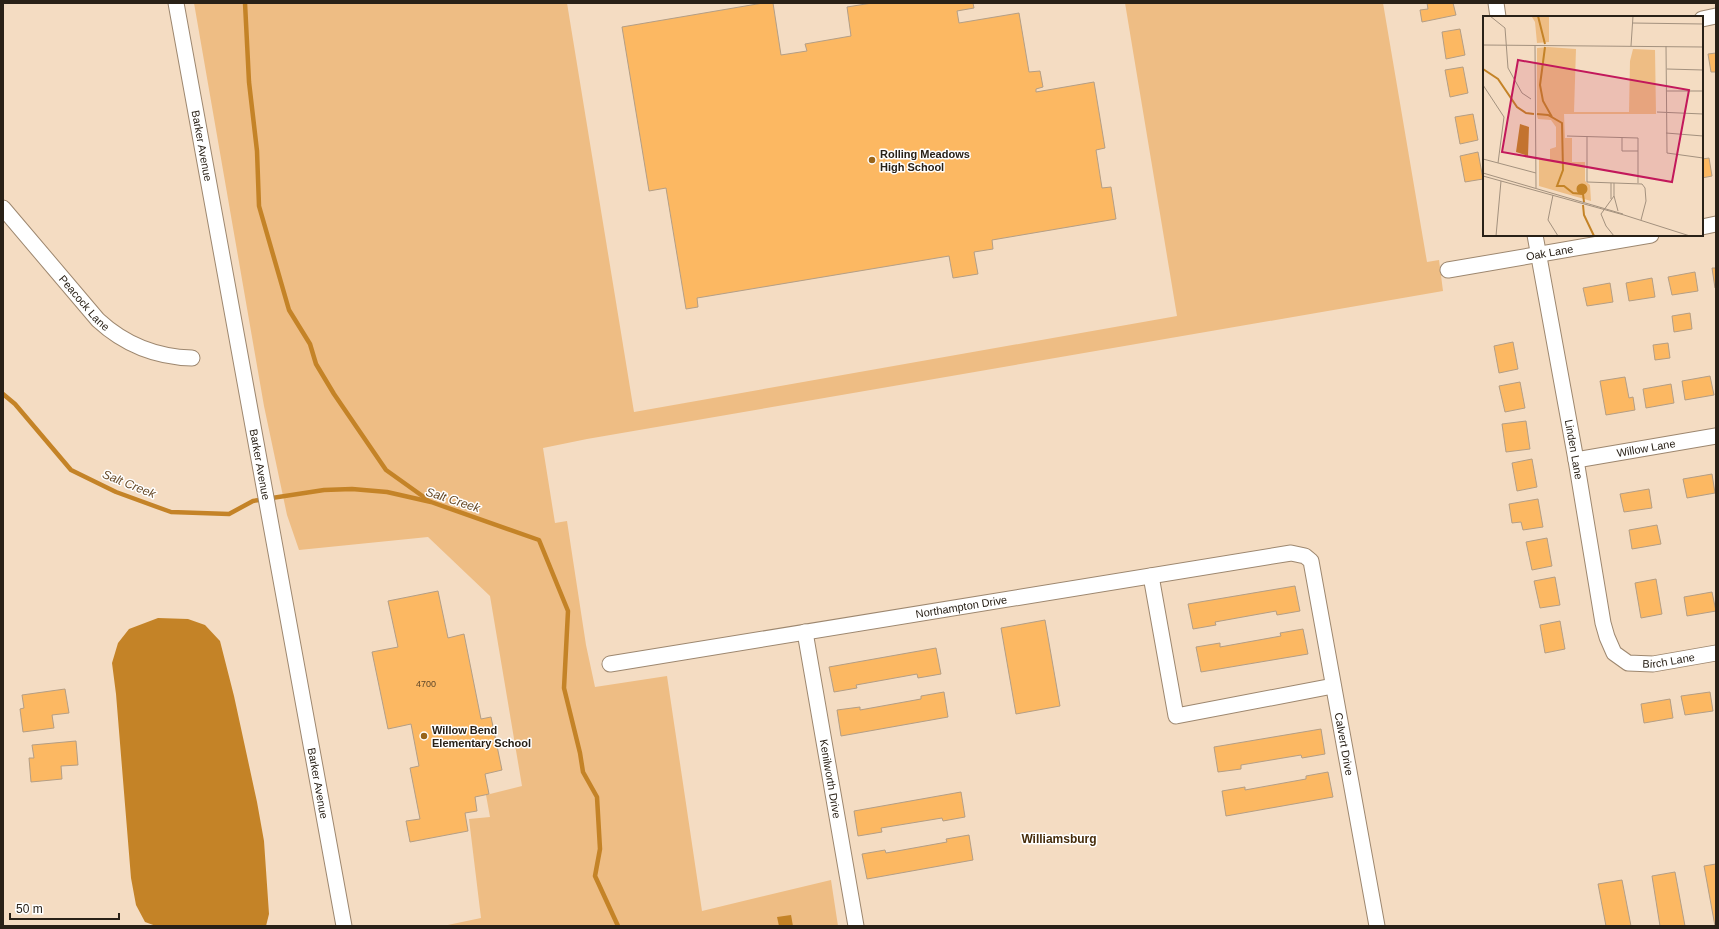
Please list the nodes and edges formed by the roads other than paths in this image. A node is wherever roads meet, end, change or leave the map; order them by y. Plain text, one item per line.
1 (176, 3) edge
2 (1496, 3) edge
3 (1498, 16) edge
4 (1716, 16) edge
5 (1703, 19) edge
6 (3, 208) edge
7 (1716, 224) edge
8 (1703, 227) edge
9 (1535, 236) edge
10 (1645, 236) edge
11 (1539, 254) junction
12 (1448, 270) dead end
13 (192, 358) dead end
14 (1716, 436) edge
15 (1576, 460) junction
16 (1311, 561) joint
17 (1151, 576) junction
18 (805, 632) junction
19 (1716, 653) edge
20 (1621, 659) joint
21 (610, 664) dead end
22 (1333, 686) junction
23 (344, 926) edge
24 (856, 926) edge
25 (1377, 926) edge

1 - 23 street, Barker Avenue
2 - 3 street
4 - 5 street
6 - 13 street, Peacock Lane
7 - 8 street
9 - 11 street, Linden Lane
10 - 11 street, Oak Lane
11 - 12 street, Oak Lane
11 - 15 street, Linden Lane
14 - 15 street, Willow Lane
15 - 20 street, Linden Lane
16 - 17 street, Northampton Drive
16 - 22 street, Calvert Drive
17 - 18 street, Northampton Drive
17 - 22 street
18 - 21 street, Northampton Drive
18 - 24 street, Kenilworth Drive
19 - 20 street, Birch Lane
22 - 25 street, Calvert Drive

